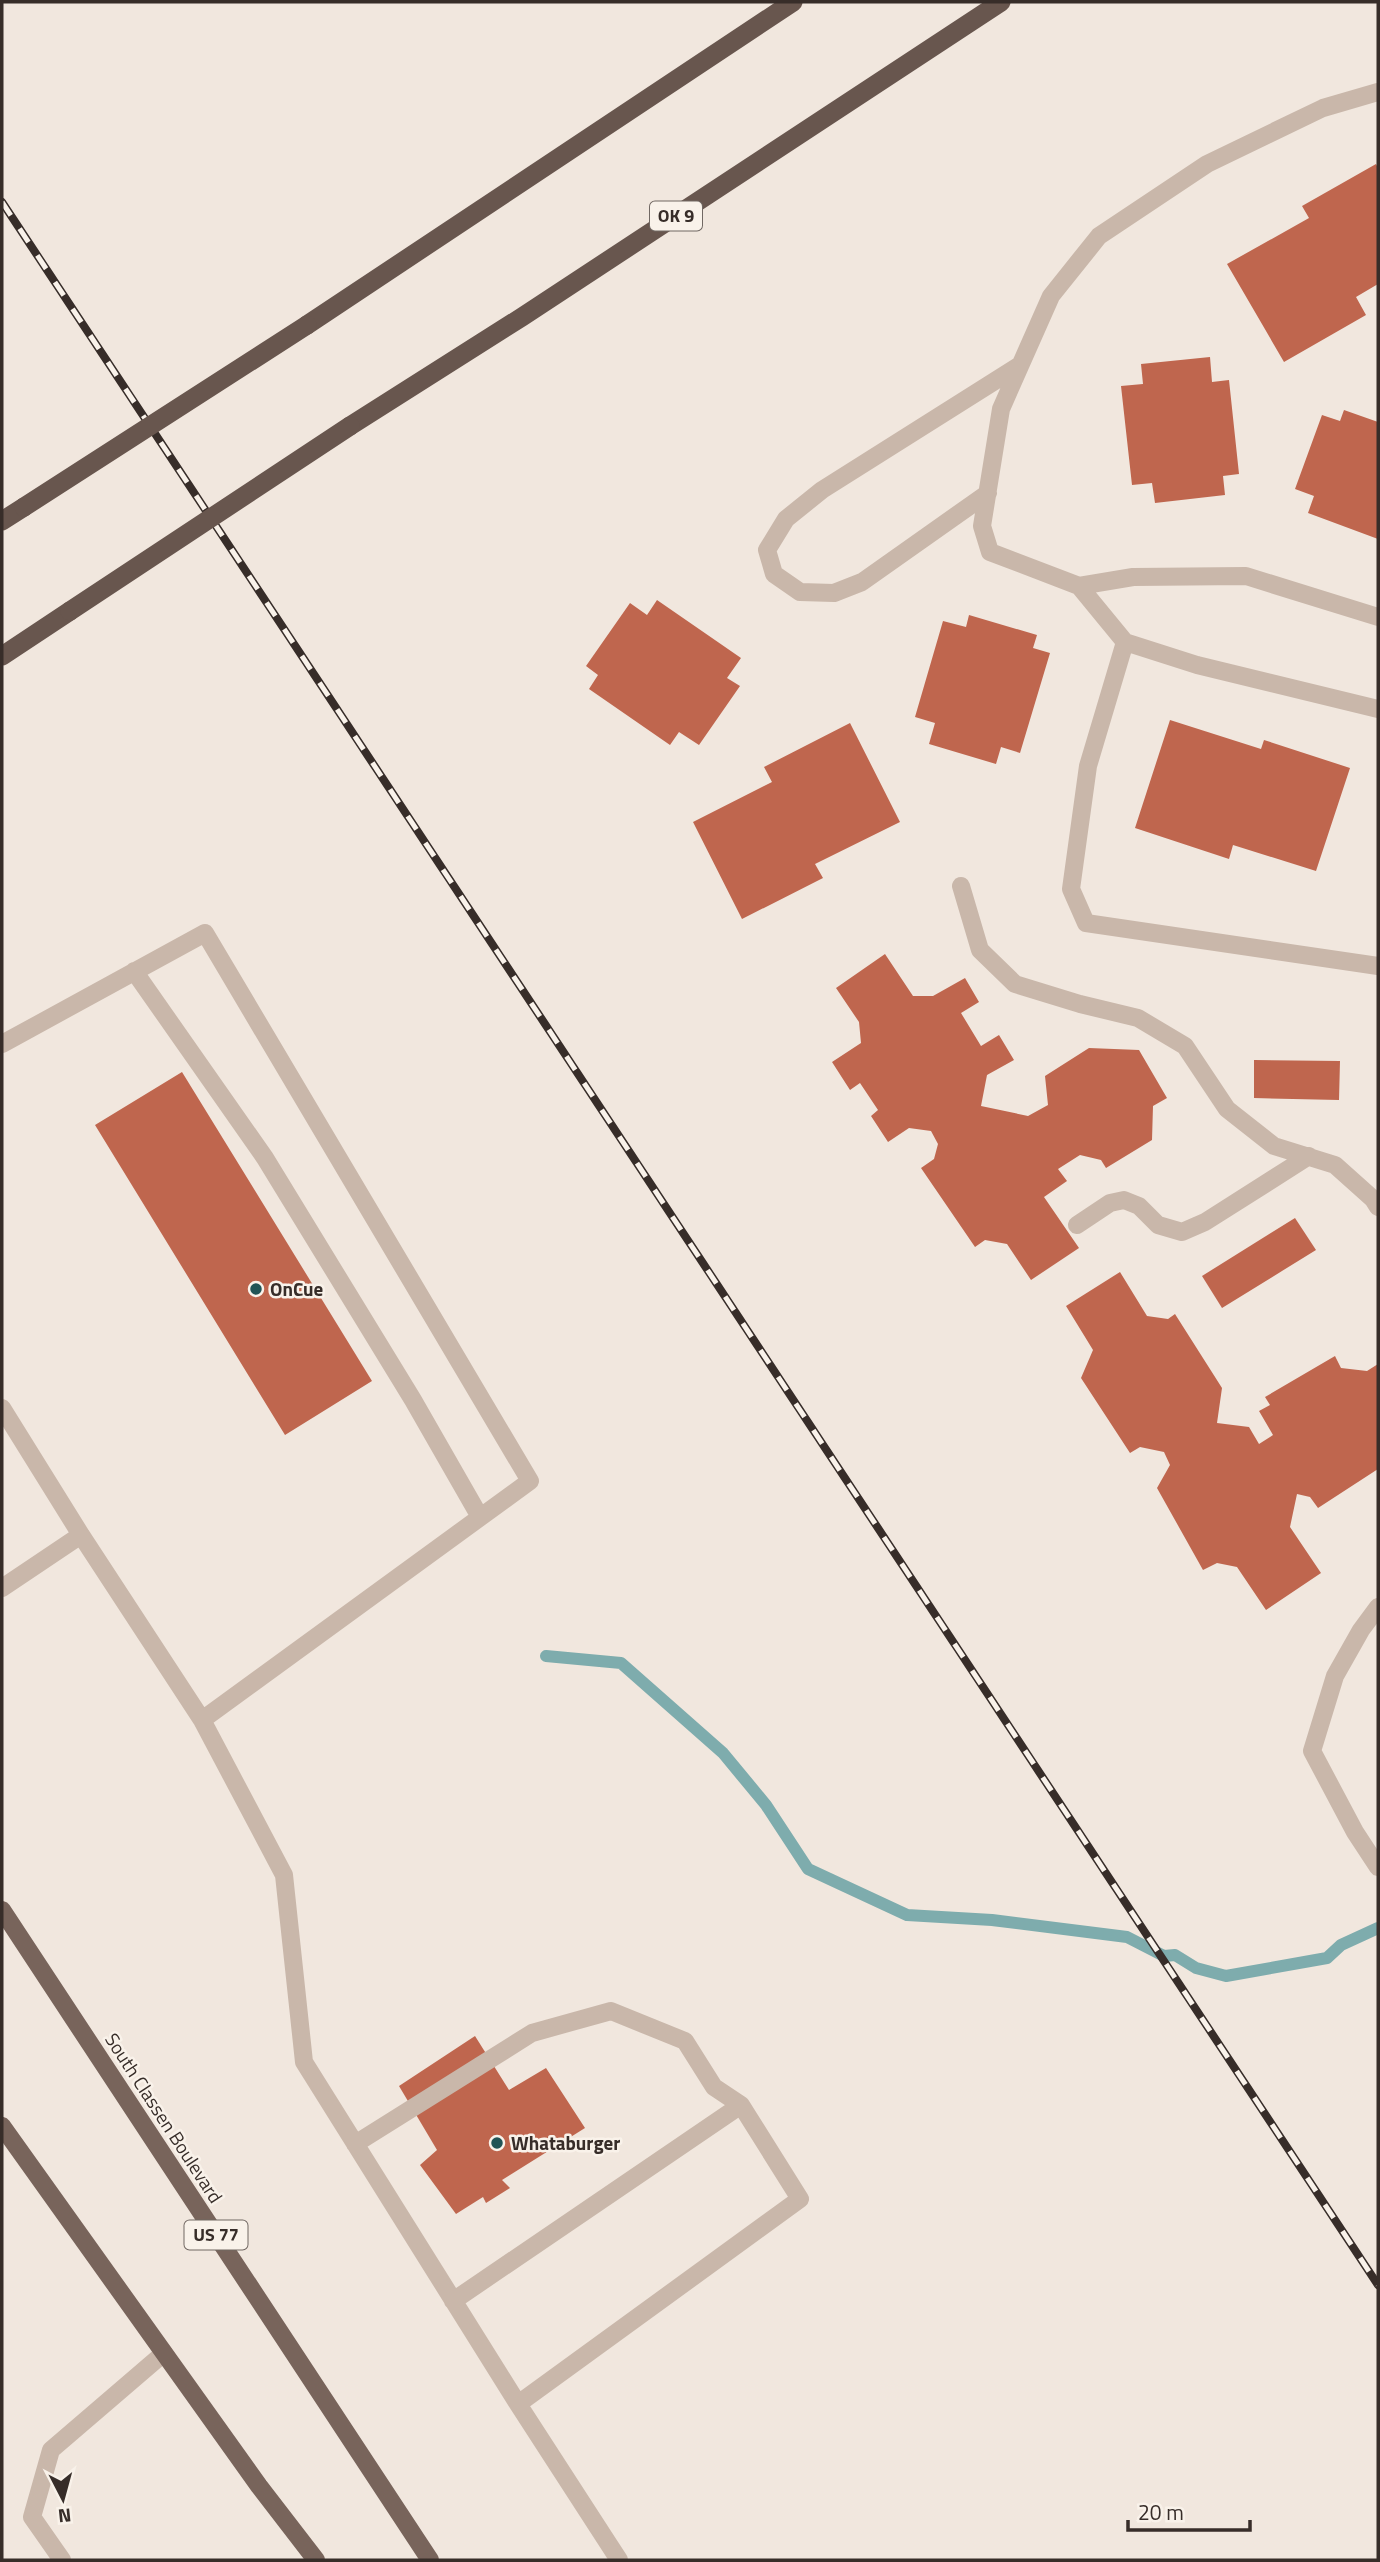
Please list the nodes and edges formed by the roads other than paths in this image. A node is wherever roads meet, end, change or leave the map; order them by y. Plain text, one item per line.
1 (793, 2) edge
2 (1001, 2) edge
3 (1378, 92) edge
4 (1020, 366) junction
5 (988, 494) junction
6 (2, 522) edge
7 (1079, 586) junction
8 (1378, 617) edge
9 (1125, 642) junction
10 (2, 656) edge
11 (1378, 709) edge
12 (961, 886) dead end
13 (1378, 966) edge
14 (134, 971) junction
15 (2, 1044) edge
16 (1309, 1156) junction
17 (1378, 1207) edge
18 (1077, 1225) dead end
19 (2, 1408) edge
20 (480, 1517) junction
21 (81, 1535) junction
22 (2, 1588) edge
23 (1378, 1607) edge
24 (202, 1720) junction
25 (1378, 1867) edge
26 (2, 1910) edge
27 (741, 2105) junction
28 (2, 2126) edge
29 (355, 2144) junction
30 (453, 2301) junction
31 (164, 2353) junction
32 (517, 2404) junction
33 (62, 2560) edge
34 (316, 2560) edge
35 (430, 2560) edge
36 (620, 2560) edge

1 - 6 highway, bridge
2 - 10 highway, OK 9, bridge
3 - 4 lane
4 - 5 lane
4 - 5 lane
5 - 7 lane
7 - 8 lane
7 - 9 lane
9 - 11 lane
9 - 13 lane
12 - 16 lane
14 - 15 lane
14 - 20 lane
14 - 20 lane
16 - 17 lane
16 - 18 lane
19 - 21 lane
20 - 24 lane
21 - 22 lane
21 - 24 lane
23 - 25 lane
24 - 29 lane
26 - 35 main road, South Classen Boulevard / US 77
27 - 29 lane
27 - 30 lane
27 - 32 lane
28 - 31 main road
29 - 30 lane
30 - 32 lane
31 - 33 lane
31 - 34 main road
32 - 36 lane

